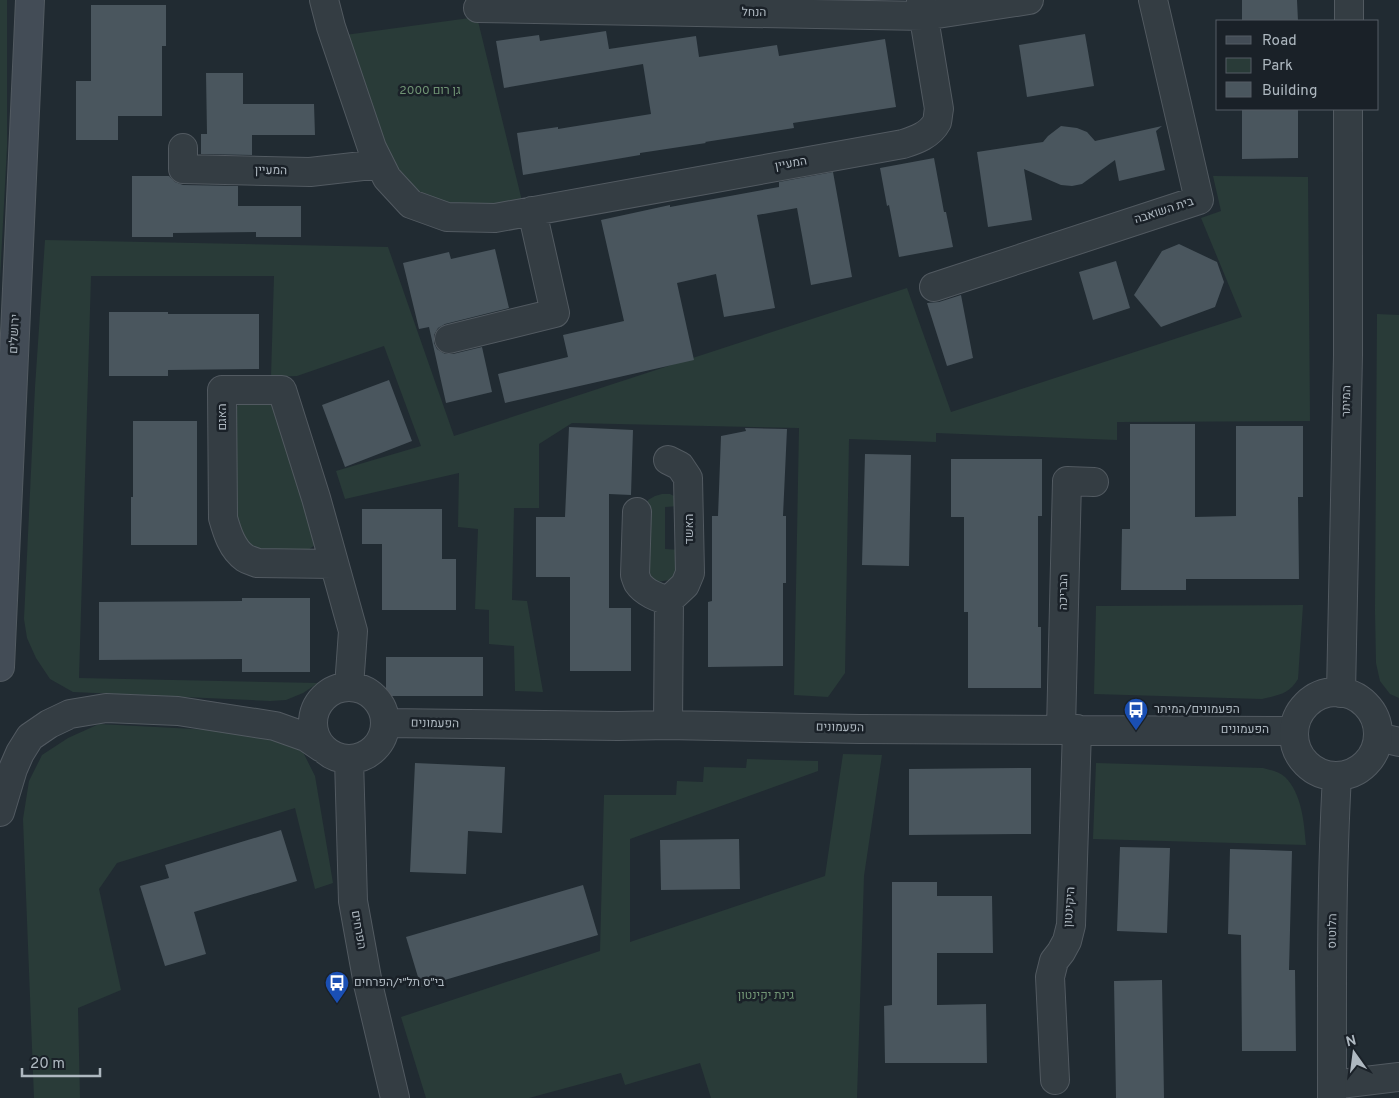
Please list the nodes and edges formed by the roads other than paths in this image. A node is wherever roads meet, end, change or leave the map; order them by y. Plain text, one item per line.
1 (30, 0) edge
2 (324, 0) edge
3 (1030, 0) edge
4 (1153, 0) edge
5 (1349, 0) edge
6 (478, 8) dead end
7 (923, 8) edge
8 (1349, 20) edge
9 (1348, 110) edge
10 (183, 148) dead end
11 (380, 164) junction
12 (532, 211) junction
13 (934, 287) dead end
14 (449, 340) dead end
15 (668, 460) dead end
16 (1094, 482) dead end
17 (637, 512) dead end
18 (334, 564) junction
19 (669, 600) junction
20 (0, 667) edge
21 (350, 687) junction
22 (1341, 693) junction
23 (386, 723) junction
24 (668, 725) junction
25 (1069, 729) junction
26 (1294, 731) junction
27 (1389, 739) edge
28 (322, 748) junction
29 (349, 759) junction
30 (1337, 776) junction
31 (0, 812) edge
32 (1399, 1077) edge
33 (1055, 1080) dead end
34 (1332, 1092) edge
35 (394, 1098) edge

1 - 20 main road, ירושלים
2 - 11 street, המעיין
3 - 7 street, הנחל
4 - 13 street, בית השואבה
5 - 8 street
6 - 7 street, הנחל
7 - 12 street, המעיין
9 - 22 street, המיתר
10 - 11 street, המעיין
11 - 12 street, המעיין
12 - 14 street
15 - 19 street, האשד
16 - 25 street, הבריכה
17 - 19 street
18 - 18 street, האגם
18 - 21 street, האגם
19 - 24 street
21 - 23 street
21 - 28 street
22 - 26 street
22 - 27 street
23 - 24 street, הפעמונים
23 - 29 street
24 - 25 street, הפעמונים
25 - 26 street, הפעמונים
25 - 33 street, היקינטון
26 - 30 street
27 - 30 street
28 - 29 street
28 - 31 street
29 - 35 street, הפרחים
30 - 34 street, הלוטוס
32 - 34 street, הלוטוס

